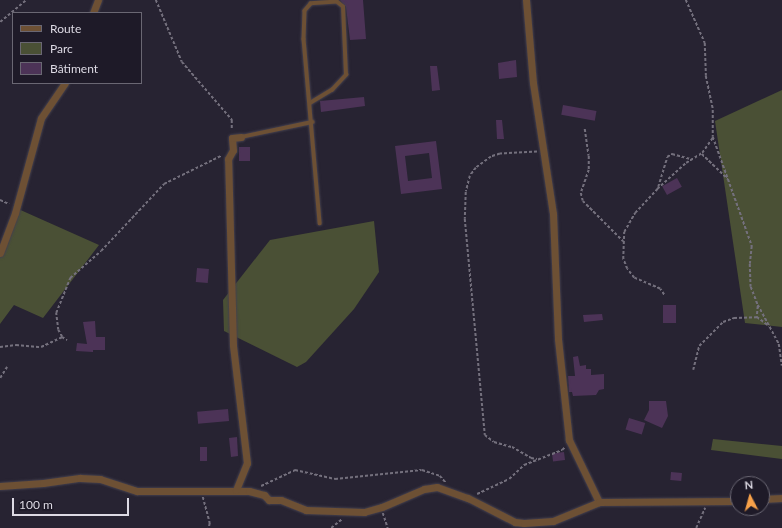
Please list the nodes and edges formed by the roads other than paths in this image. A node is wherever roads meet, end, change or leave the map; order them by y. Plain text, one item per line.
1 (98, 0) edge
2 (526, 0) edge
3 (93, 12) edge
4 (64, 84) edge
5 (310, 103) junction
6 (312, 122) junction
7 (241, 137) joint
8 (320, 223) dead end
9 (0, 253) edge
10 (0, 486) edge
11 (236, 490) junction
12 (782, 498) edge
13 (770, 499) edge
14 (730, 501) edge
15 (599, 502) junction

1 - 3 street
2 - 15 street
4 - 9 street
5 - 5 lane
5 - 6 lane
6 - 7 lane
6 - 8 lane
7 - 11 street
10 - 11 street
11 - 15 street
12 - 13 street
14 - 15 street

